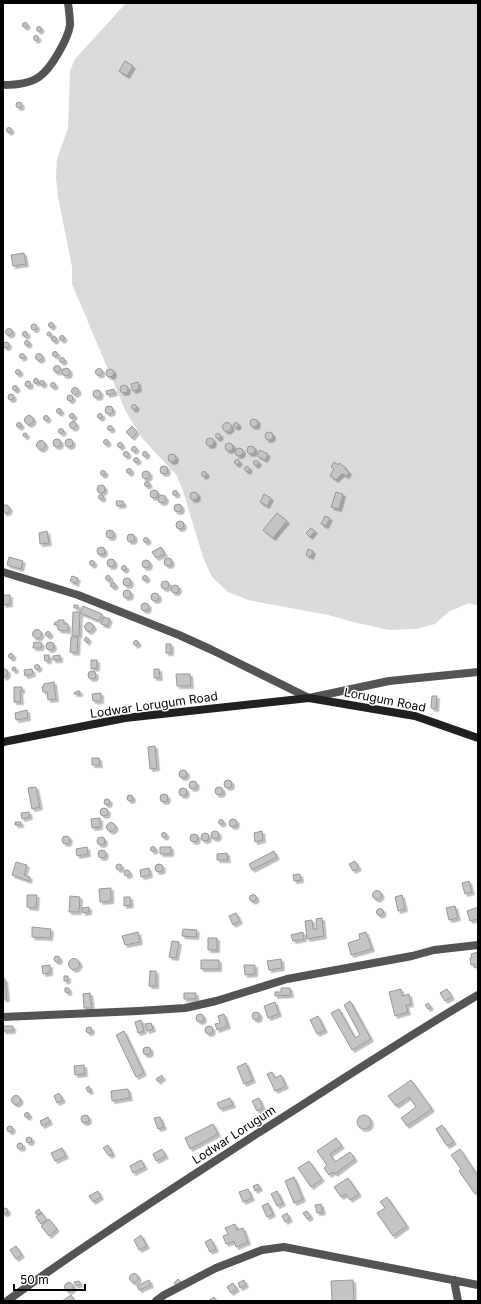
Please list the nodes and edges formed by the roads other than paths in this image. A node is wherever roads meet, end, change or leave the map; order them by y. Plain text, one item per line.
1 (68, 3) edge
2 (3, 85) edge
3 (3, 572) edge
4 (478, 672) edge
5 (309, 698) junction
6 (478, 738) edge
7 (3, 742) edge
8 (478, 945) edge
9 (478, 995) edge
10 (3, 1018) edge
11 (454, 1280) junction
12 (478, 1285) edge
13 (7, 1301) edge
14 (156, 1301) edge
15 (458, 1301) edge

1 - 2 street
3 - 5 street
4 - 5 street
5 - 6 main road, Lorugum Road
5 - 7 main road, Lodwar Lorugum Road
8 - 10 street
9 - 13 street, Lodwar Lorugum
11 - 12 street
11 - 14 street
11 - 15 street

